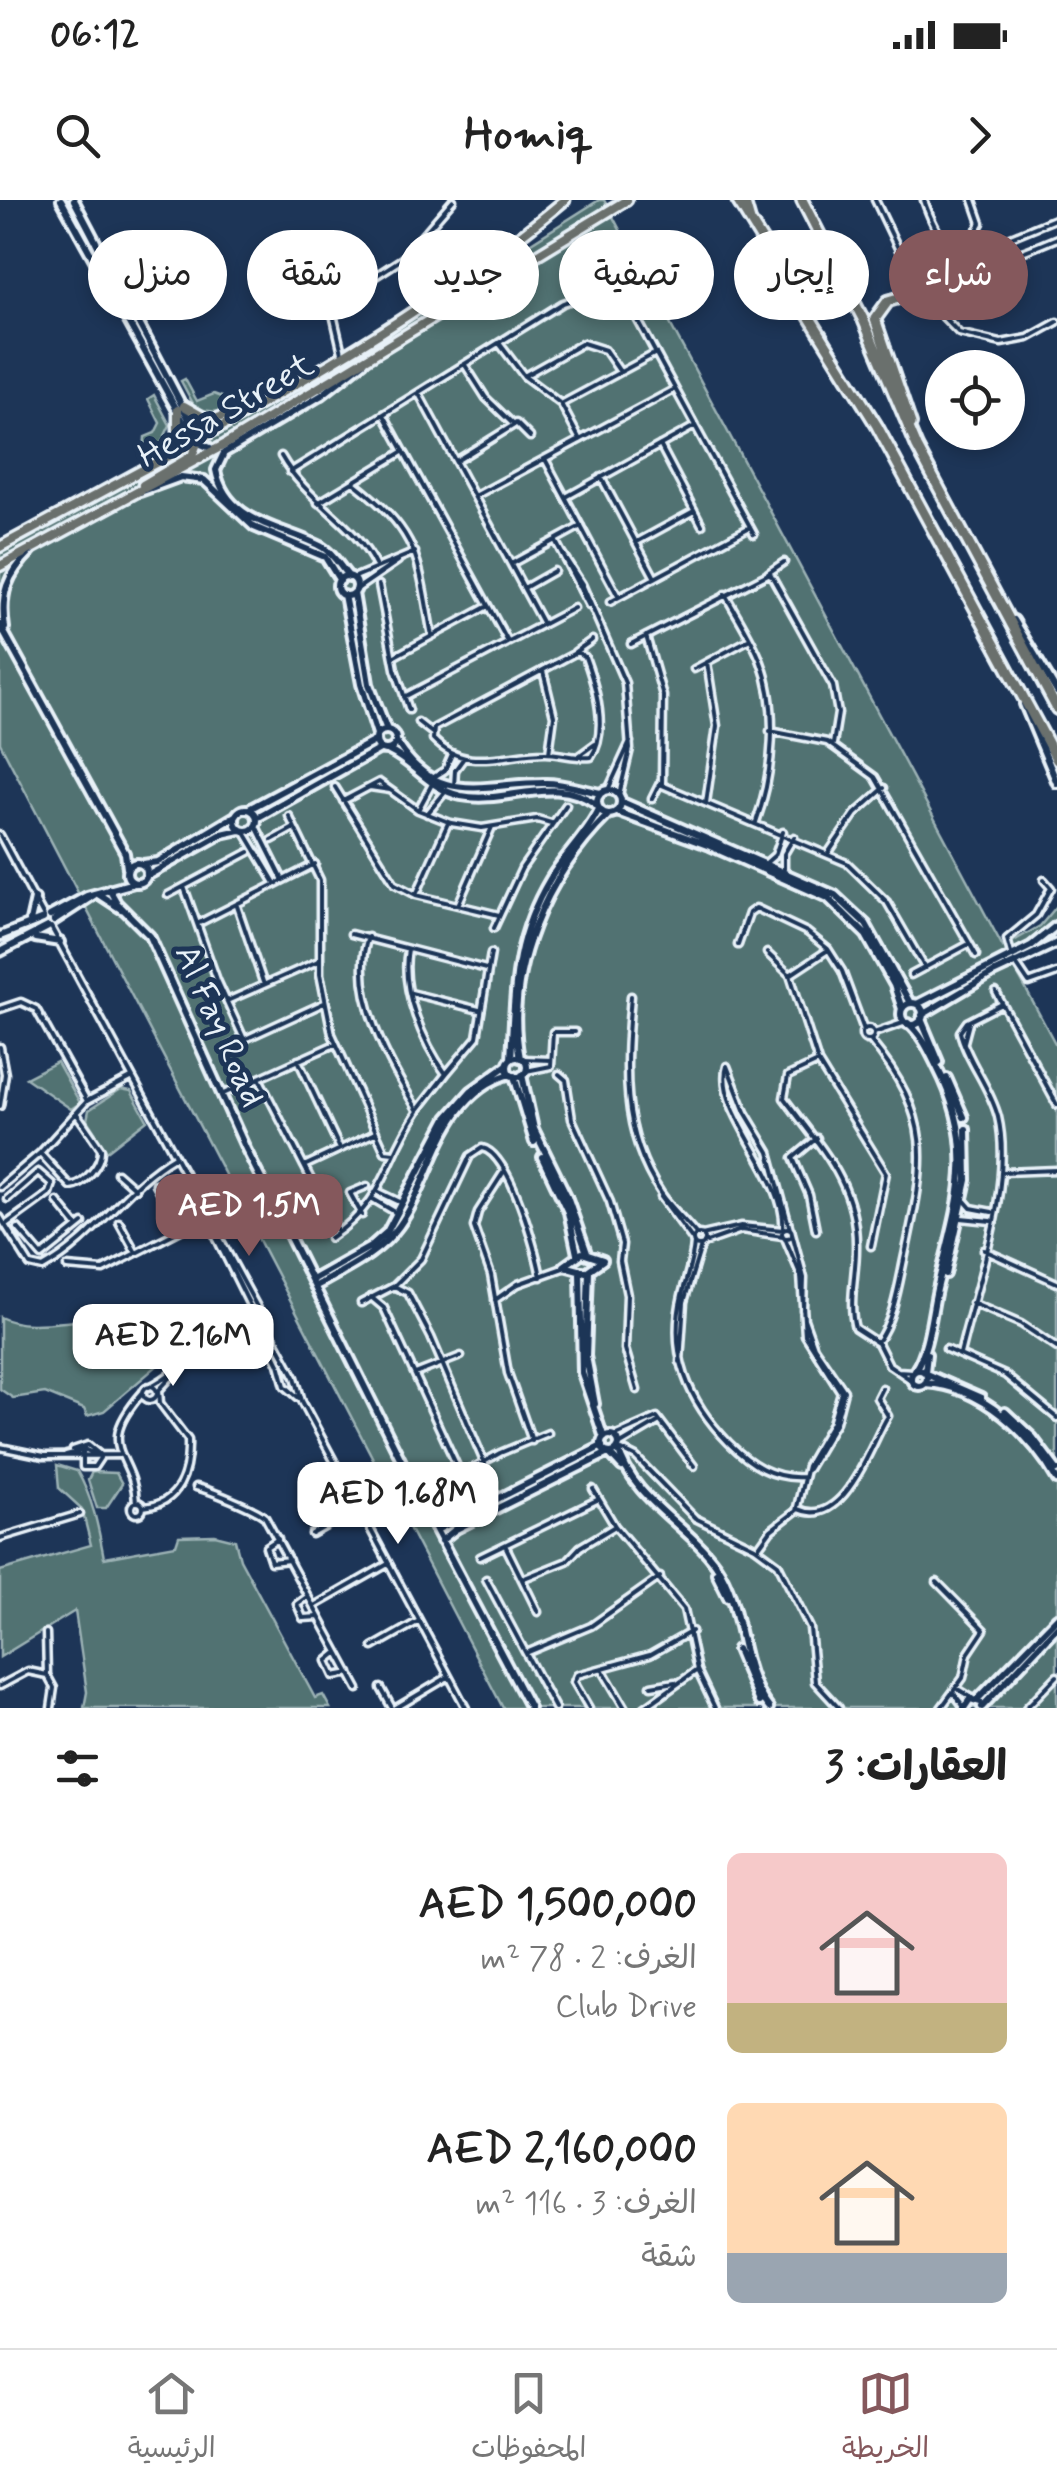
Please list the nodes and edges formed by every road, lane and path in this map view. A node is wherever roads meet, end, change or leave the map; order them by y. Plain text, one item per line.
1 (62, 200) edge
2 (74, 200) edge
3 (453, 200) edge
4 (565, 200) edge
5 (628, 200) edge
6 (802, 200) edge
7 (875, 200) edge
8 (924, 200) edge
9 (973, 200) edge
10 (737, 201) edge
11 (1057, 218) edge
12 (890, 230) edge
13 (937, 230) edge
14 (977, 230) edge
15 (1028, 230) edge
16 (1057, 238) edge
17 (1028, 249) edge
18 (889, 301) edge
19 (945, 320) edge
20 (1057, 322) edge
21 (500, 343) junction
22 (342, 353) junction
23 (656, 353) junction
24 (364, 362) junction
25 (465, 366) junction
26 (620, 372) junction
27 (524, 376) junction
28 (676, 389) junction
29 (419, 394) junction
30 (561, 404) junction
31 (256, 406) junction
32 (181, 408) junction
33 (242, 414) junction
34 (384, 415) junction
35 (514, 422) junction
36 (695, 426) junction
37 (910, 432) junction
38 (530, 437) dead end
39 (580, 440) junction
40 (197, 441) junction
41 (226, 444) junction
42 (660, 445) junction
43 (214, 450) junction
44 (404, 451) junction
45 (281, 456) dead end
46 (162, 458) junction
47 (545, 459) junction
48 (456, 461) junction
49 (290, 472) junction
50 (601, 477) junction
51 (354, 482) junction
52 (140, 492) junction
53 (474, 496) junction
54 (566, 497) junction
55 (316, 504) junction
56 (115, 506) junction
57 (694, 511) junction
58 (702, 525) dead end
59 (581, 526) junction
60 (750, 527) junction
61 (960, 527) junction
62 (754, 534) dead end
63 (555, 540) junction
64 (636, 542) junction
65 (0, 547) edge
66 (35, 548) junction
67 (416, 552) junction
68 (784, 562) dead end
69 (510, 564) junction
70 (0, 566) edge
71 (378, 569) junction
72 (554, 571) dead end
73 (768, 572) junction
74 (351, 578) junction
75 (656, 578) junction
76 (340, 580) junction
77 (378, 585) dead end
78 (524, 588) junction
79 (355, 591) junction
80 (725, 594) junction
81 (344, 596) junction
82 (619, 597) junction
83 (610, 602) dead end
84 (488, 606) junction
85 (574, 608) dead end
86 (543, 624) junction
87 (0, 625) edge
88 (7, 634) junction
89 (432, 636) junction
90 (646, 636) junction
91 (750, 639) junction
92 (592, 640) dead end
93 (508, 642) junction
94 (631, 644) dead end
95 (575, 652) junction
96 (393, 657) junction
97 (707, 662) junction
98 (694, 669) dead end
99 (543, 671) junction
100 (1057, 692) edge
101 (404, 697) junction
102 (1023, 697) junction
103 (1057, 709) edge
104 (409, 710) dead end
105 (418, 722) dead end
106 (387, 730) junction
107 (770, 732) junction
108 (432, 733) junction
109 (396, 741) junction
110 (630, 742) junction
111 (380, 744) junction
112 (833, 744) junction
113 (548, 752) junction
114 (452, 754) junction
115 (464, 758) junction
116 (1057, 760) edge
117 (450, 761) junction
118 (457, 765) junction
119 (444, 770) junction
120 (453, 774) junction
121 (433, 780) junction
122 (660, 783) junction
123 (1057, 783) edge
124 (335, 786) dead end
125 (884, 788) junction
126 (450, 789) junction
127 (604, 792) junction
128 (428, 796) junction
129 (620, 798) junction
130 (652, 798) dead end
131 (344, 801) junction
132 (436, 801) junction
133 (706, 804) junction
134 (566, 805) dead end
135 (598, 807) junction
136 (249, 809) junction
137 (418, 810) junction
138 (617, 812) junction
139 (427, 815) junction
140 (608, 815) junction
141 (235, 816) junction
142 (289, 816) dead end
143 (256, 822) junction
144 (448, 822) junction
145 (756, 822) junction
146 (551, 823) junction
147 (296, 827) junction
148 (492, 827) junction
149 (242, 831) junction
150 (783, 832) junction
151 (0, 835) edge
152 (794, 837) junction
153 (272, 840) dead end
154 (779, 847) junction
155 (786, 850) junction
156 (248, 852) dead end
157 (829, 852) junction
158 (125, 853) junction
159 (768, 862) junction
160 (140, 863) junction
161 (315, 864) junction
162 (784, 869) junction
163 (127, 871) junction
164 (147, 876) junction
165 (283, 880) junction
166 (1044, 880) dead end
167 (134, 883) junction
168 (276, 884) junction
169 (114, 887) junction
170 (184, 887) junction
171 (96, 894) junction
172 (168, 895) dead end
173 (416, 895) junction
174 (35, 899) junction
175 (458, 905) junction
176 (236, 906) junction
177 (122, 909) junction
178 (500, 916) junction
179 (48, 921) junction
180 (28, 924) junction
181 (199, 924) junction
182 (1057, 925) edge
183 (494, 928) dead end
184 (351, 934) dead end
185 (0, 936) edge
186 (368, 937) junction
187 (29, 939) junction
188 (60, 942) junction
189 (970, 943) junction
190 (1057, 944) edge
191 (738, 945) dead end
192 (408, 950) junction
193 (828, 950) junction
194 (0, 952) edge
195 (766, 953) dead end
196 (491, 954) dead end
197 (976, 955) dead end
198 (1013, 959) junction
199 (320, 961) junction
200 (924, 968) junction
201 (488, 969) junction
202 (1057, 973) edge
203 (912, 975) dead end
204 (790, 976) junction
205 (264, 984) junction
206 (996, 992) dead end
207 (411, 994) junction
208 (631, 996) dead end
209 (226, 1001) junction
210 (324, 1003) junction
211 (913, 1004) junction
212 (1002, 1004) junction
213 (0, 1009) edge
214 (481, 1010) junction
215 (902, 1010) junction
216 (922, 1017) junction
217 (907, 1023) junction
218 (864, 1030) junction
219 (574, 1032) dead end
220 (874, 1034) junction
221 (244, 1039) junction
222 (870, 1040) junction
223 (335, 1044) junction
224 (230, 1046) dead end
225 (0, 1047) edge
226 (522, 1058) junction
227 (298, 1060) junction
228 (509, 1062) junction
229 (818, 1062) junction
230 (551, 1063) junction
231 (446, 1074) junction
232 (518, 1074) junction
233 (559, 1074) dead end
234 (130, 1075) junction
235 (259, 1078) junction
236 (222, 1095) junction
237 (87, 1101) junction
238 (1057, 1105) edge
239 (0, 1106) edge
240 (418, 1111) junction
241 (77, 1113) junction
242 (375, 1133) junction
243 (818, 1138) junction
244 (340, 1149) junction
245 (40, 1153) junction
246 (394, 1153) junction
247 (174, 1156) junction
248 (304, 1166) junction
249 (1057, 1170) edge
250 (504, 1172) junction
251 (1000, 1172) junction
252 (117, 1173) dead end
253 (155, 1184) dead end
254 (367, 1186) dead end
255 (0, 1187) edge
256 (135, 1188) junction
257 (379, 1192) junction
258 (964, 1197) junction
259 (7, 1199) dead end
260 (374, 1199) junction
261 (58, 1200) dead end
262 (405, 1202) junction
263 (993, 1212) junction
264 (362, 1215) junction
265 (0, 1217) edge
266 (396, 1218) junction
267 (208, 1219) junction
268 (958, 1221) junction
269 (992, 1221) junction
270 (118, 1222) dead end
271 (5, 1226) junction
272 (18, 1228) dead end
273 (180, 1230) junction
274 (816, 1230) dead end
275 (791, 1231) junction
276 (338, 1232) junction
277 (784, 1233) junction
278 (330, 1238) dead end
279 (696, 1238) junction
280 (62, 1241) junction
281 (702, 1244) junction
282 (870, 1246) dead end
283 (984, 1250) junction
284 (70, 1252) junction
285 (136, 1254) junction
286 (582, 1254) junction
287 (620, 1257) junction
288 (603, 1260) junction
289 (692, 1266) junction
290 (67, 1267) dead end
291 (565, 1267) junction
292 (584, 1272) junction
293 (542, 1277) junction
294 (316, 1282) junction
295 (1057, 1283) edge
296 (394, 1286) junction
297 (372, 1297) junction
298 (495, 1300) junction
299 (972, 1303) junction
300 (361, 1304) dead end
301 (253, 1309) junction
302 (257, 1317) junction
303 (877, 1342) junction
304 (946, 1348) dead end
305 (1057, 1348) edge
306 (960, 1354) junction
307 (462, 1356) dead end
308 (442, 1363) junction
309 (279, 1364) junction
310 (415, 1374) junction
311 (913, 1374) junction
312 (926, 1377) junction
313 (297, 1381) junction
314 (287, 1385) junction
315 (149, 1387) junction
316 (882, 1388) dead end
317 (637, 1390) dead end
318 (143, 1392) junction
319 (156, 1394) junction
320 (299, 1398) junction
321 (148, 1400) junction
322 (132, 1405) junction
323 (162, 1407) junction
324 (1057, 1418) edge
325 (658, 1419) junction
326 (548, 1433) dead end
327 (532, 1441) junction
328 (608, 1444) junction
329 (0, 1446) edge
330 (619, 1447) junction
331 (83, 1450) junction
332 (65, 1455) junction
333 (119, 1455) junction
334 (82, 1458) junction
335 (101, 1458) junction
336 (485, 1464) junction
337 (694, 1466) dead end
338 (1057, 1470) edge
339 (804, 1475) junction
340 (462, 1477) junction
341 (1057, 1480) edge
342 (196, 1487) dead end
343 (593, 1489) dead end
344 (420, 1498) junction
345 (598, 1500) junction
346 (136, 1502) junction
347 (143, 1507) junction
348 (358, 1508) junction
349 (798, 1508) junction
350 (80, 1514) dead end
351 (615, 1526) junction
352 (436, 1530) junction
353 (312, 1534) dead end
354 (0, 1538) edge
355 (278, 1539) junction
356 (441, 1541) junction
357 (505, 1545) junction
358 (758, 1548) junction
359 (480, 1557) dead end
360 (288, 1560) junction
361 (388, 1564) junction
362 (660, 1577) junction
363 (486, 1579) dead end
364 (522, 1579) junction
365 (937, 1582) dead end
366 (308, 1596) junction
367 (314, 1606) junction
368 (538, 1612) dead end
369 (319, 1617) junction
370 (1057, 1618) edge
371 (418, 1620) junction
372 (1057, 1627) edge
373 (692, 1631) junction
374 (45, 1638) dead end
375 (373, 1647) dead end
376 (338, 1652) junction
377 (526, 1653) junction
378 (602, 1669) junction
379 (697, 1670) junction
380 (47, 1674) junction
381 (350, 1674) junction
382 (449, 1676) junction
383 (1057, 1676) edge
384 (675, 1682) junction
385 (0, 1686) edge
386 (651, 1686) dead end
387 (381, 1688) dead end
388 (358, 1689) dead end
389 (954, 1690) junction
390 (978, 1703) edge
391 (964, 1707) edge
392 (50, 1708) edge
393 (394, 1708) edge
394 (466, 1708) edge
395 (530, 1708) edge
396 (555, 1708) edge
397 (590, 1708) edge
398 (625, 1708) edge
399 (644, 1708) edge
400 (715, 1708) edge
401 (766, 1708) edge
402 (838, 1708) edge
403 (940, 1708) edge
404 (1026, 1708) edge

1 - 32 street
2 - 32 street
3 - 22 street
4 - 22 main road, Hessa Street
5 - 24 main road, Hessa Street
6 - 37 highway
7 - 12 street
8 - 13 street
9 - 14 street
10 - 102 highway
11 - 15 street
16 - 17 street
18 - 37 highway
19 - 20 street
21 - 23 street
21 - 25 street
21 - 27 street
22 - 31 main road, Hessa Street
23 - 26 street
23 - 28 street
24 - 41 main road, Hessa Street
24 - 74 street
25 - 29 street
25 - 35 street
26 - 27 street
26 - 30 street
27 - 30 street
28 - 36 street
28 - 39 street
29 - 34 street
29 - 48 street
30 - 39 street
31 - 32 main road
31 - 33 main road, Hessa Street
32 - 40 street
32 - 46 main road
33 - 40 main road, Hessa Street
33 - 41 main road
34 - 44 street
34 - 49 street
35 - 38 street
35 - 48 street
36 - 42 street
36 - 60 street
37 - 61 highway
39 - 47 street
40 - 43 street
40 - 46 main road, Hessa Street
40 - 56 main road
41 - 43 main road, Hessa Street
42 - 50 street
42 - 57 street
43 - 52 main road, Hessa Street
44 - 51 street
44 - 84 street
45 - 49 street
46 - 65 main road, Hessa Street
47 - 53 street
47 - 54 street
48 - 53 street
49 - 55 street
50 - 54 street
50 - 64 street
51 - 55 street
51 - 67 street
52 - 56 main road, Hessa Street
52 - 76 street
53 - 69 street
54 - 59 street
55 - 71 street
56 - 66 main road, Hessa Street
57 - 58 street
57 - 64 street
59 - 63 street
59 - 82 street
60 - 62 street
60 - 75 street
61 - 100 street
61 - 103 highway
63 - 69 street
63 - 110 street
64 - 75 street
66 - 70 main road, Hessa Street
66 - 88 street
67 - 71 street
67 - 89 street
68 - 73 street
69 - 78 street
71 - 74 street
71 - 79 street
72 - 78 street
73 - 80 street
73 - 112 street
74 - 76 street
74 - 79 street
75 - 82 street
76 - 81 street
77 - 96 street
78 - 86 street
79 - 81 street
79 - 106 street
80 - 90 street
80 - 91 street
81 - 111 street
82 - 83 street
84 - 89 street
84 - 93 street
85 - 86 street
86 - 93 street
87 - 88 street
88 - 158 street
89 - 96 street
90 - 94 street
90 - 122 street
91 - 97 street
91 - 107 street
92 - 95 street
93 - 101 street
95 - 99 street
95 - 113 street
96 - 101 street
97 - 98 street
97 - 133 street
99 - 108 street
99 - 113 street
101 - 104 street
102 - 116 highway
102 - 123 street
105 - 108 street
106 - 109 street
106 - 111 street
107 - 112 street
107 - 145 street
108 - 114 street
109 - 111 street
109 - 121 street
110 - 127 street
110 - 129 street
111 - 121 street
111 - 136 street
111 - 143 street
112 - 125 street
113 - 115 street
114 - 115 street
114 - 117 street
115 - 118 street
117 - 118 street
117 - 119 street
118 - 120 street
119 - 120 street
119 - 121 street
120 - 126 street
121 - 126 street
121 - 128 street
122 - 130 street
122 - 133 street
124 - 131 street
125 - 157 street
125 - 189 street
126 - 127 street
126 - 132 street
126 - 135 street
127 - 129 street
127 - 135 street
128 - 132 street
128 - 137 street
129 - 138 street
129 - 159 street
131 - 137 street
131 - 173 street
132 - 139 street
133 - 145 street
134 - 146 street
135 - 140 street
135 - 228 street
136 - 141 street
136 - 143 street
137 - 139 street
138 - 140 street
138 - 215 street
139 - 144 street
140 - 226 street
141 - 149 street
141 - 160 street
142 - 147 street
143 - 149 street
143 - 165 street
144 - 148 street
144 - 173 street
145 - 150 street
146 - 148 street
146 - 178 street
147 - 153 street
147 - 161 street
148 - 175 street
149 - 164 street
149 - 168 street
150 - 152 street
150 - 154 street
151 - 174 street
152 - 155 street
152 - 157 street
154 - 155 street
154 - 159 street
155 - 162 street
156 - 170 street
157 - 200 street
158 - 160 street
158 - 163 street
159 - 162 street
160 - 163 street
160 - 164 street
161 - 165 street
161 - 199 street
162 - 211 street
163 - 167 street
163 - 169 street
164 - 167 street
165 - 168 street
166 - 198 street
167 - 169 street
168 - 176 street
169 - 171 street
169 - 177 street
170 - 172 street
170 - 181 street
171 - 177 street
171 - 179 street
173 - 175 street
174 - 179 street
174 - 180 street
175 - 178 street
176 - 181 street
176 - 205 street
177 - 236 street, Al Fay Road
178 - 183 street
179 - 180 street
179 - 187 street
179 - 188 street
180 - 185 street
181 - 209 street
182 - 198 street
184 - 186 street
186 - 192 street
186 - 240 street
187 - 188 street
187 - 194 street
188 - 234 street
189 - 197 street
189 - 200 street
190 - 198 street
191 - 193 street
192 - 201 street
192 - 207 street
193 - 204 street
193 - 218 street
195 - 204 street
196 - 201 street
198 - 202 street
198 - 211 street
198 - 216 street
199 - 205 street
199 - 210 street
200 - 203 street
201 - 214 street
204 - 229 street
205 - 209 street
206 - 212 street
207 - 214 street
207 - 231 street
208 - 279 street
209 - 221 street
210 - 221 street
210 - 223 street
211 - 215 street
211 - 216 street
212 - 238 street
212 - 251 street
213 - 237 street
214 - 231 street
215 - 217 street
216 - 217 street
216 - 258 street
217 - 220 street
217 - 311 street
218 - 220 street
218 - 222 street
219 - 230 street
220 - 222 street
221 - 224 street
222 - 303 street
223 - 227 street
223 - 242 street
225 - 239 street
226 - 228 street
226 - 230 street
226 - 232 street
227 - 235 street
227 - 244 street
228 - 232 street
228 - 262 street
229 - 243 street
229 - 282 street
230 - 232 street
231 - 240 street
232 - 286 street
232 - 294 street
233 - 287 street
234 - 237 street
234 - 247 street
235 - 236 street
235 - 248 street
236 - 294 street, Al Fay Road
237 - 241 street
240 - 246 street
241 - 245 street
241 - 245 street
242 - 244 street
242 - 246 street
243 - 274 street
243 - 303 street
244 - 248 street
245 - 255 street
246 - 257 street
247 - 256 street
247 - 267 street
248 - 276 street
249 - 251 street
250 - 293 street
250 - 296 street
250 - 298 street
251 - 263 street
252 - 256 street
253 - 273 street
254 - 264 street
256 - 284 street
257 - 260 street
257 - 262 street
258 - 263 street
258 - 268 street
259 - 271 street
260 - 264 street
260 - 266 street
261 - 280 street
262 - 266 street
263 - 269 street
264 - 276 street
265 - 271 street
266 - 294 street
267 - 273 street
267 - 301 street
268 - 269 street
268 - 312 street
269 - 283 street
270 - 285 street
271 - 284 street
272 - 280 street
273 - 285 street
275 - 277 street
275 - 277 street
275 - 339 street
276 - 278 street
277 - 279 street
277 - 281 street
277 - 339 street
279 - 281 street
279 - 281 street
279 - 289 street
280 - 284 street
281 - 289 street
283 - 295 street
283 - 299 street
285 - 290 street
286 - 288 street
286 - 291 street
287 - 288 street
287 - 317 street
288 - 292 street
289 - 339 street
291 - 292 street
291 - 293 street
292 - 328 street
293 - 298 street
294 - 344 street, Al Fay Road
296 - 297 street
296 - 308 street
297 - 300 street
297 - 310 street
298 - 327 street
299 - 305 street
299 - 306 street
301 - 302 street
301 - 315 street
302 - 309 street
302 - 313 street
302 - 319 street
303 - 311 street
304 - 306 street
306 - 324 street
307 - 308 street
308 - 310 street
308 - 336 street
309 - 314 street
309 - 320 street
310 - 340 street
311 - 312 street
311 - 312 street
312 - 338 street
312 - 341 street
313 - 314 street
313 - 320 street
314 - 320 street
315 - 318 street
315 - 319 street
316 - 349 street
318 - 321 street
318 - 322 street
319 - 321 street
319 - 323 street
320 - 348 street
321 - 322 street
321 - 323 street
322 - 333 street
323 - 347 street
325 - 328 street
325 - 330 street
325 - 337 street
326 - 327 street
327 - 336 street
328 - 330 street
328 - 330 street
328 - 352 street
328 - 356 street
328 - 401 street
329 - 332 street
330 - 358 street
330 - 401 street
331 - 332 street
331 - 334 street
331 - 335 street
332 - 334 street
332 - 335 street
333 - 335 street
333 - 346 street
334 - 335 street
336 - 340 street
339 - 349 street
340 - 344 street
342 - 355 street
343 - 345 street
344 - 352 street, Al Fay Road
345 - 351 street
345 - 357 street
346 - 347 street
346 - 347 street
348 - 353 street
348 - 361 street
349 - 358 street
350 - 354 street
351 - 362 street
351 - 364 street
352 - 356 street, Al Fay Road
355 - 360 street
355 - 360 street
356 - 395 street, Al Fay Road
357 - 359 street
357 - 364 street
358 - 402 street
360 - 366 street
361 - 367 street
361 - 371 street
362 - 373 street
362 - 377 street
363 - 377 street
364 - 368 street
365 - 389 street
366 - 367 street
366 - 369 street
367 - 369 street
369 - 376 street
370 - 390 street
371 - 375 street
371 - 382 street
372 - 390 street
373 - 378 street
373 - 379 street
374 - 380 street
376 - 381 street
376 - 381 street
377 - 396 street
378 - 397 street
378 - 398 street
379 - 384 street
379 - 400 street
380 - 385 street
380 - 392 street
381 - 388 street
382 - 393 street
382 - 394 street
383 - 404 street
384 - 386 street
384 - 399 street
387 - 393 street
389 - 390 street
389 - 391 street
389 - 403 street
390 - 391 street

